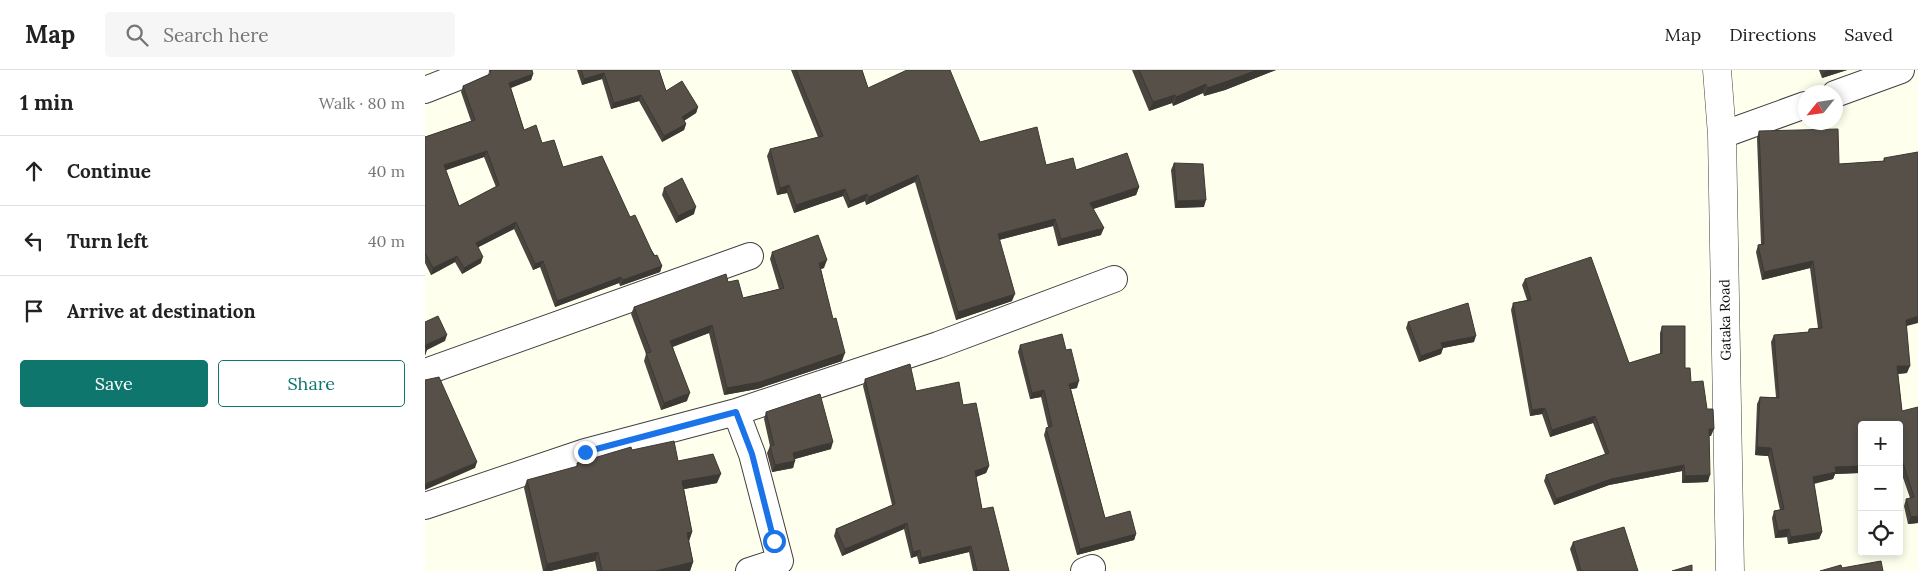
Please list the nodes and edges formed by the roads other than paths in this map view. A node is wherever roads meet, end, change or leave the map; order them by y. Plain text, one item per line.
1 (476, 70) edge
2 (1717, 70) edge
3 (1901, 70) edge
4 (425, 90) edge
5 (1843, 91) edge
6 (1798, 108) edge
7 (1722, 135) junction
8 (750, 256) dead end
9 (1113, 279) dead end
10 (425, 372) edge
11 (736, 412) junction
12 (425, 506) edge
13 (781, 566) edge
14 (749, 571) edge
15 (1730, 571) edge

1 - 4 street
2 - 7 street, Gataka Road
3 - 5 street
6 - 7 street
7 - 15 street, Gataka Road
8 - 10 street
9 - 11 street
11 - 12 street
11 - 13 street
13 - 14 street

